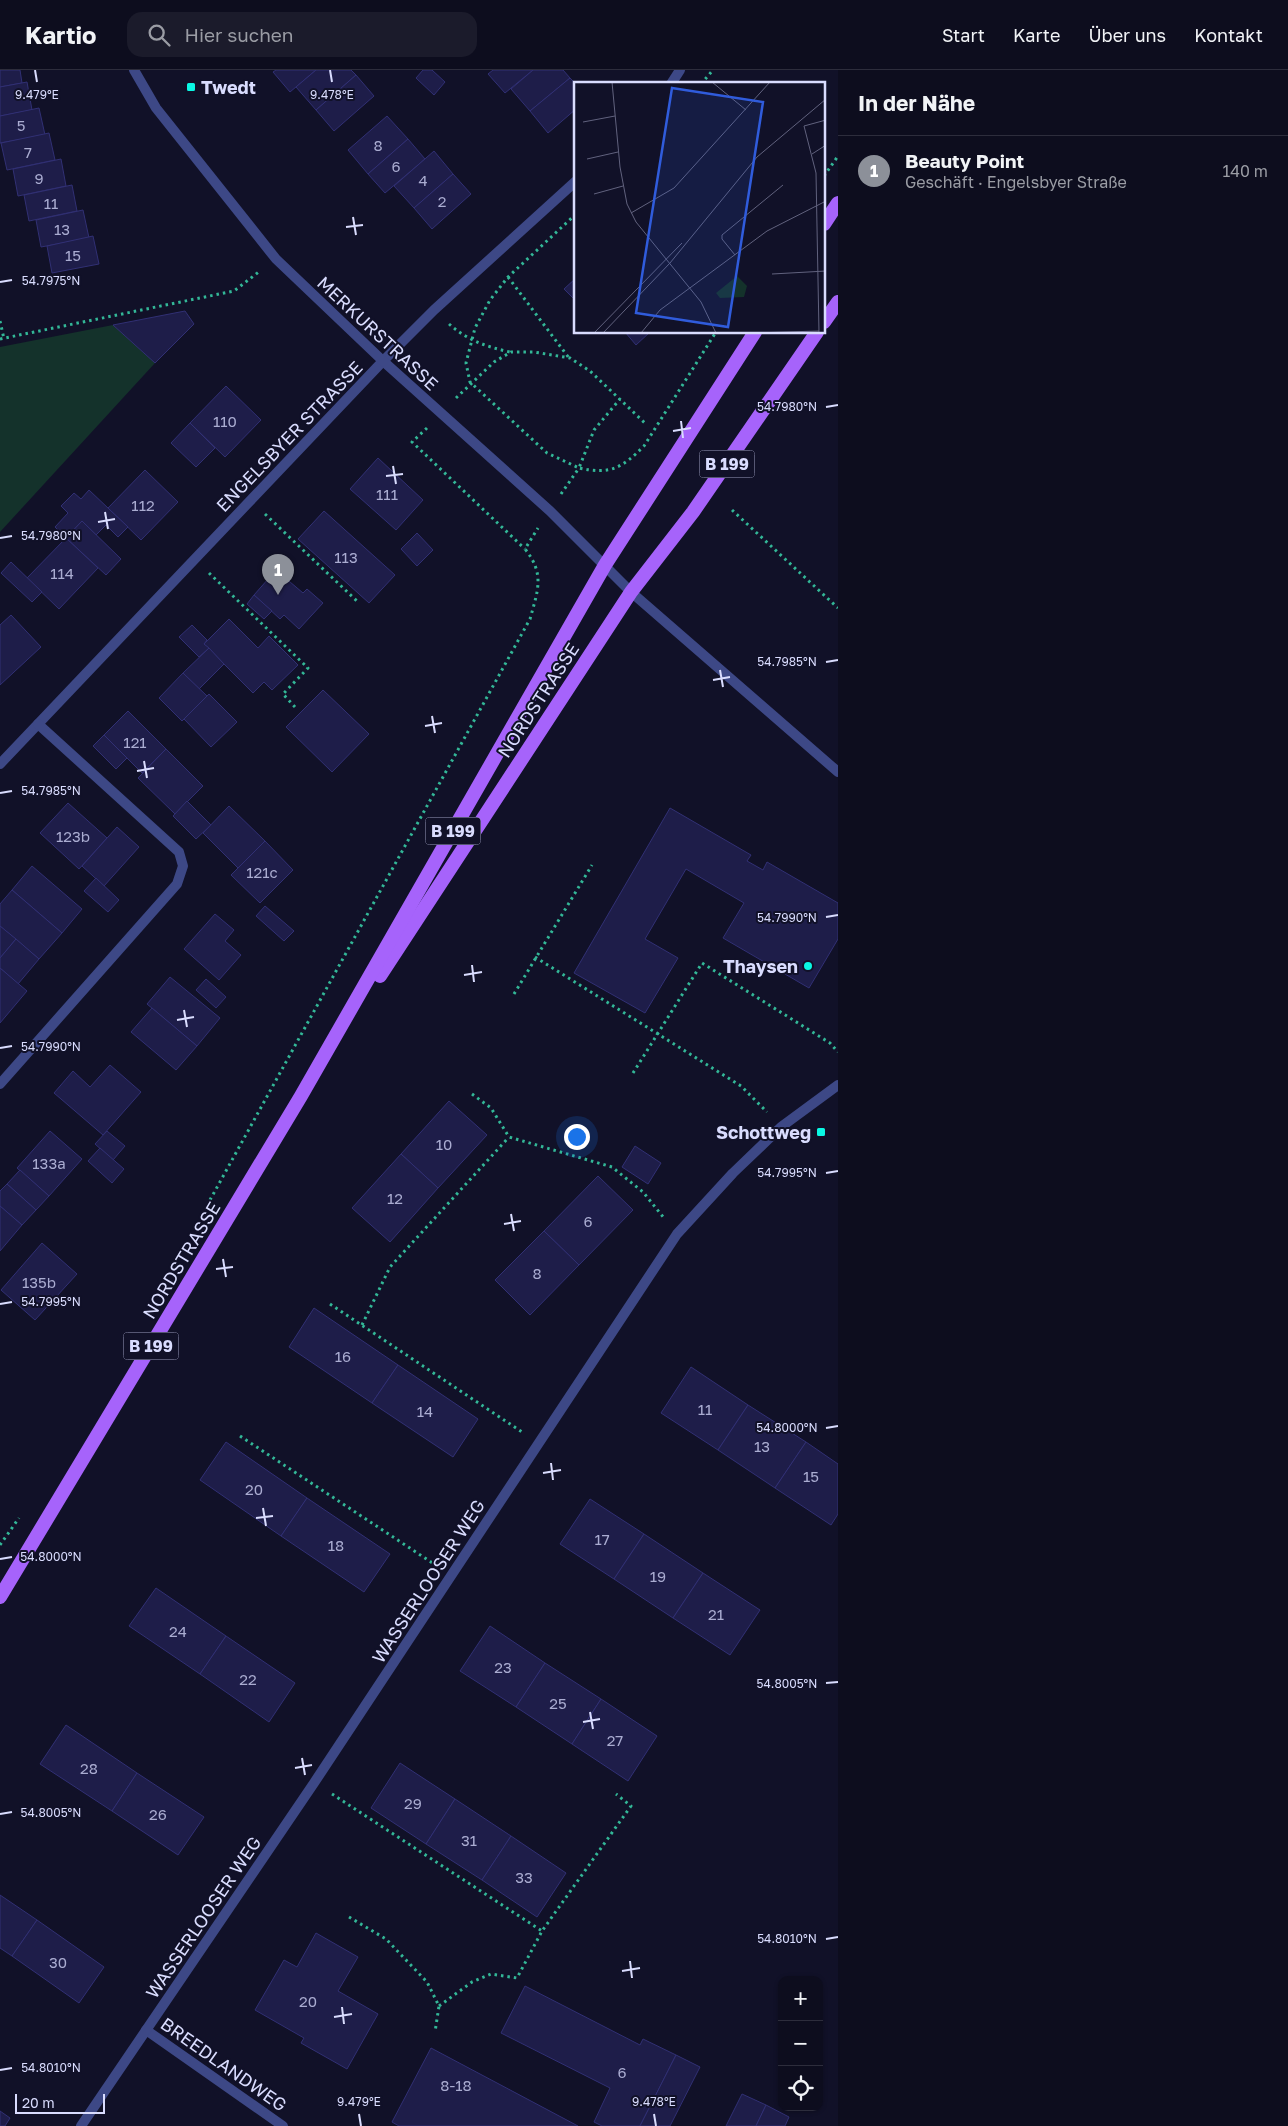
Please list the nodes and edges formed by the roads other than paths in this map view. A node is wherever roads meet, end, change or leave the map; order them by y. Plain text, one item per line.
1 (134, 70) edge
2 (680, 70) edge
3 (672, 82) edge
4 (574, 183) edge
5 (838, 203) edge
6 (826, 221) edge
7 (838, 302) edge
8 (826, 319) edge
9 (754, 334) edge
10 (816, 334) edge
11 (383, 361) junction
12 (605, 565) junction
13 (631, 592) junction
14 (38, 724) junction
15 (0, 764) edge
16 (838, 772) edge
17 (0, 1084) edge
18 (838, 1085) edge
19 (301, 1096) junction
20 (0, 1597) edge
21 (146, 2030) junction
22 (81, 2126) edge
23 (284, 2126) edge

1 - 11 street, MERKURSTRASSE
2 - 3 street
4 - 11 street, ENGELSBYER STRASSE
5 - 6 main road
7 - 8 main road
9 - 12 main road, NORDSTRASSE / B 199
10 - 13 main road, NORDSTRASSE / B 199
11 - 12 street, MERKURSTRASSE
11 - 14 street, ENGELSBYER STRASSE
12 - 13 street, MERKURSTRASSE
12 - 19 main road, NORDSTRASSE / B 199
13 - 16 street
13 - 19 main road, NORDSTRASSE / B 199
14 - 15 street, ENGELSBYER STRASSE
14 - 17 street
18 - 21 street, WASSERLOOSER WEG
19 - 20 main road, NORDSTRASSE / B 199
21 - 22 street, WASSERLOOSER WEG
21 - 23 street, BREEDLANDWEG

